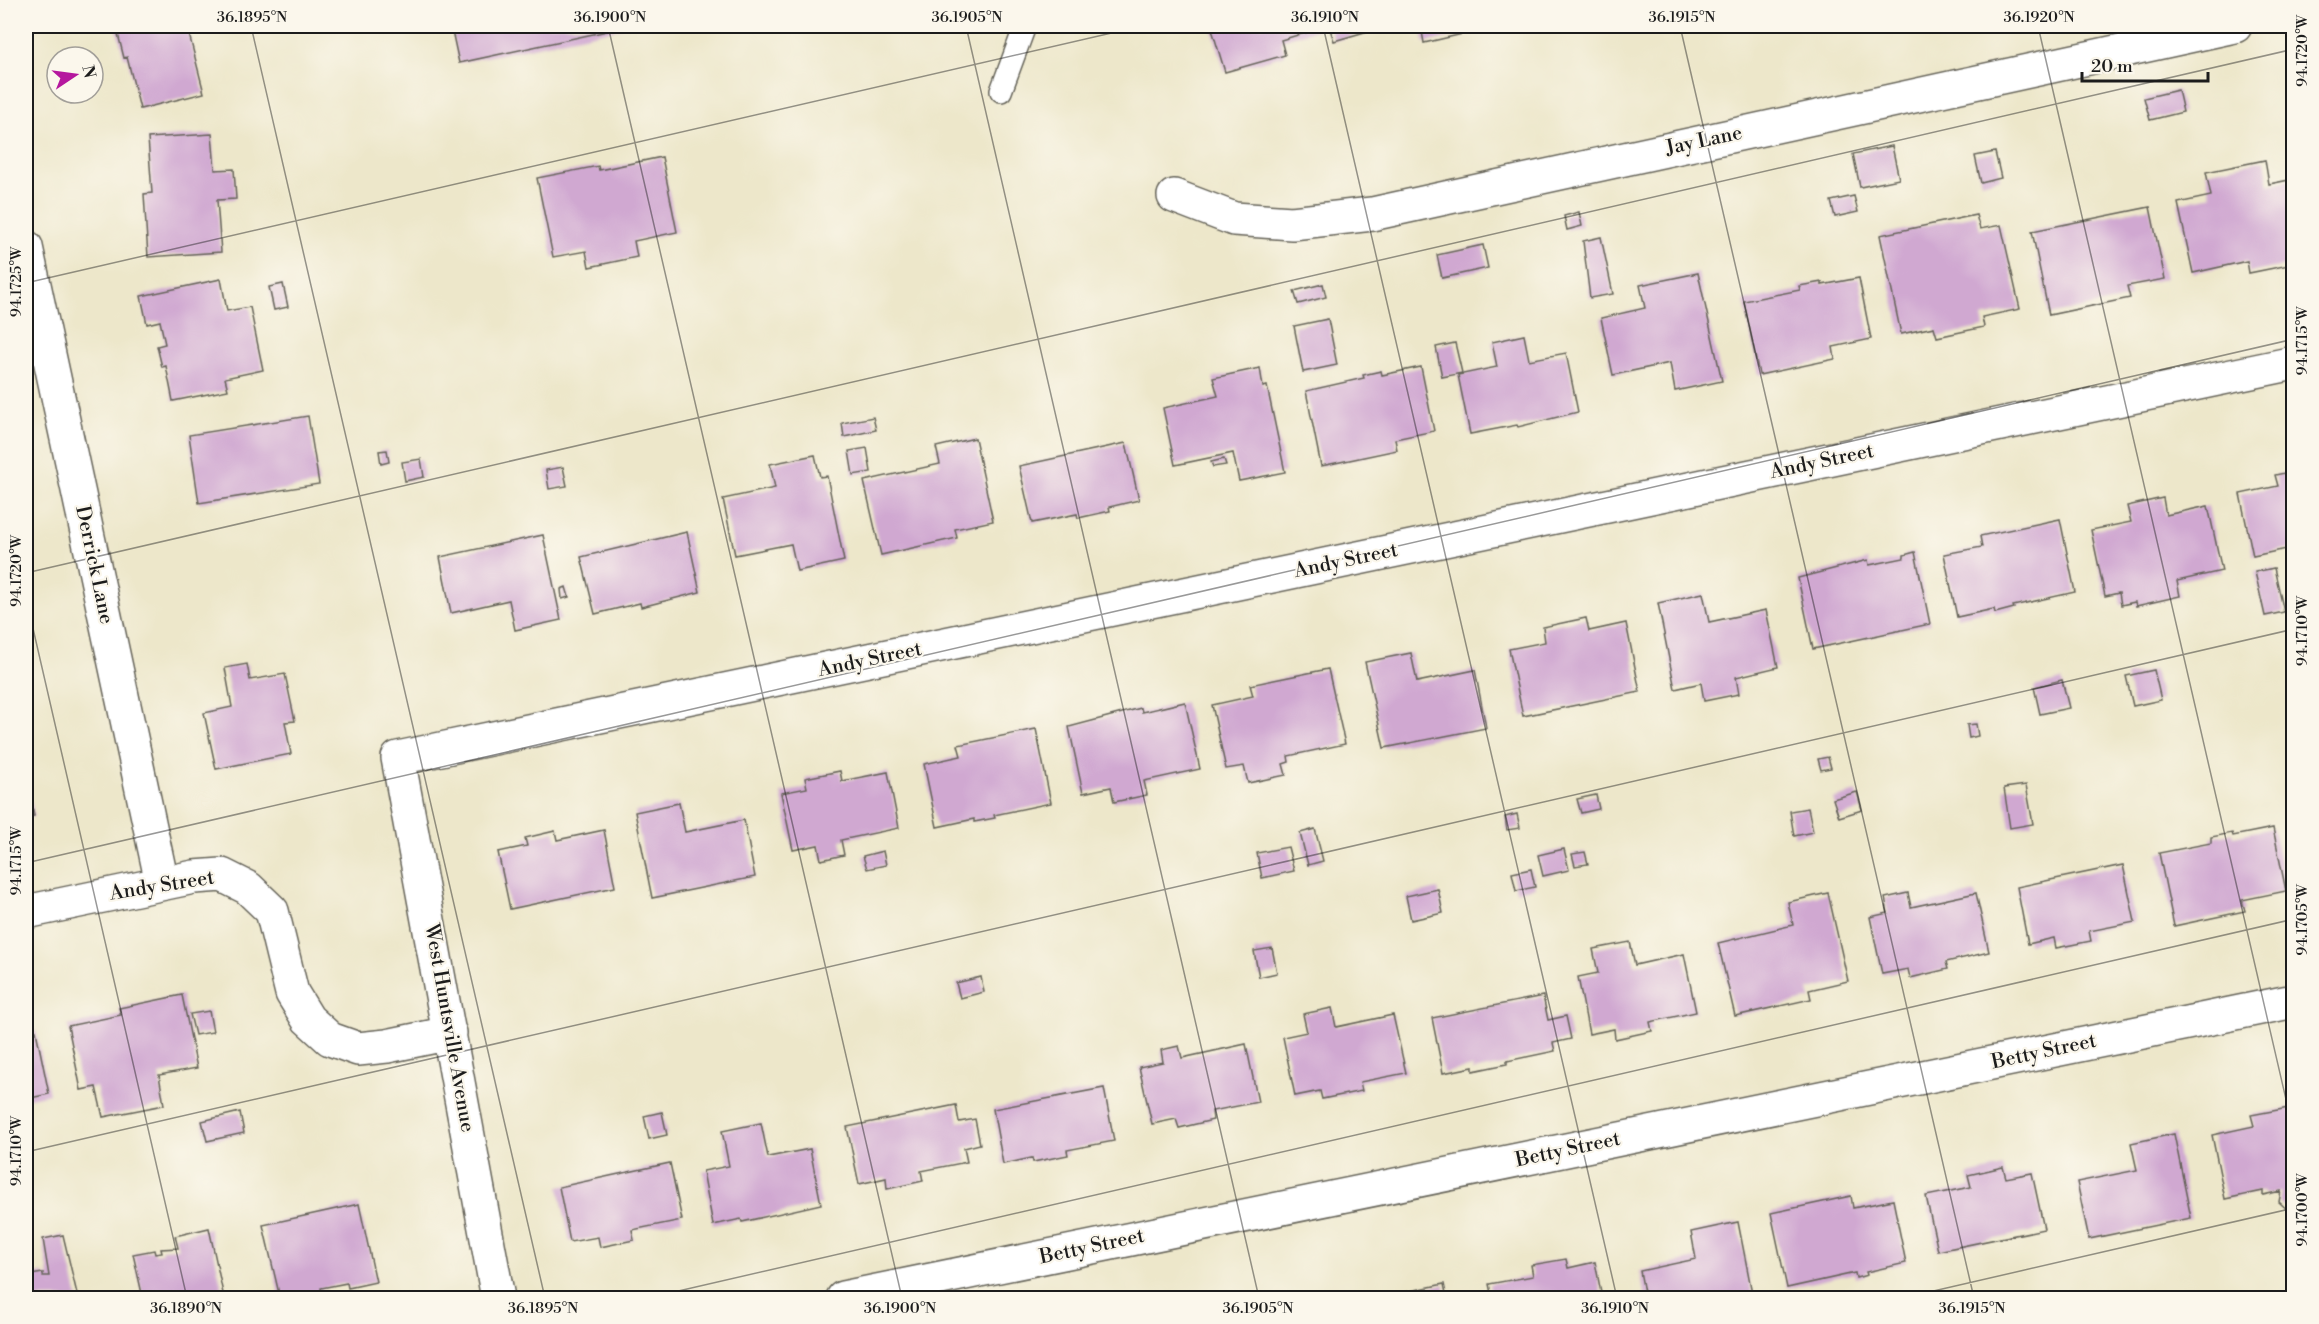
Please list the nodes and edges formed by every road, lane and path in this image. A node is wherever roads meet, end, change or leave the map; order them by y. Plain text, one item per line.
1 (1024, 26) edge
2 (2235, 26) edge
3 (1001, 91) dead end
4 (1174, 196) dead end
5 (26, 247) edge
6 (2294, 363) edge
7 (398, 758) joint
8 (162, 883) junction
9 (26, 912) edge
10 (2294, 1001) edge
11 (450, 1033) junction
12 (498, 1299) edge
13 (843, 1299) edge

1 - 3 lane
2 - 4 street, Jay Lane
5 - 8 street, Derrick Lane
6 - 7 street, Andy Street
7 - 11 street, West Huntsville Avenue
8 - 9 street, Andy Street
8 - 11 street, Andy Street
10 - 13 street, Betty Street
11 - 12 street, West Huntsville Avenue

